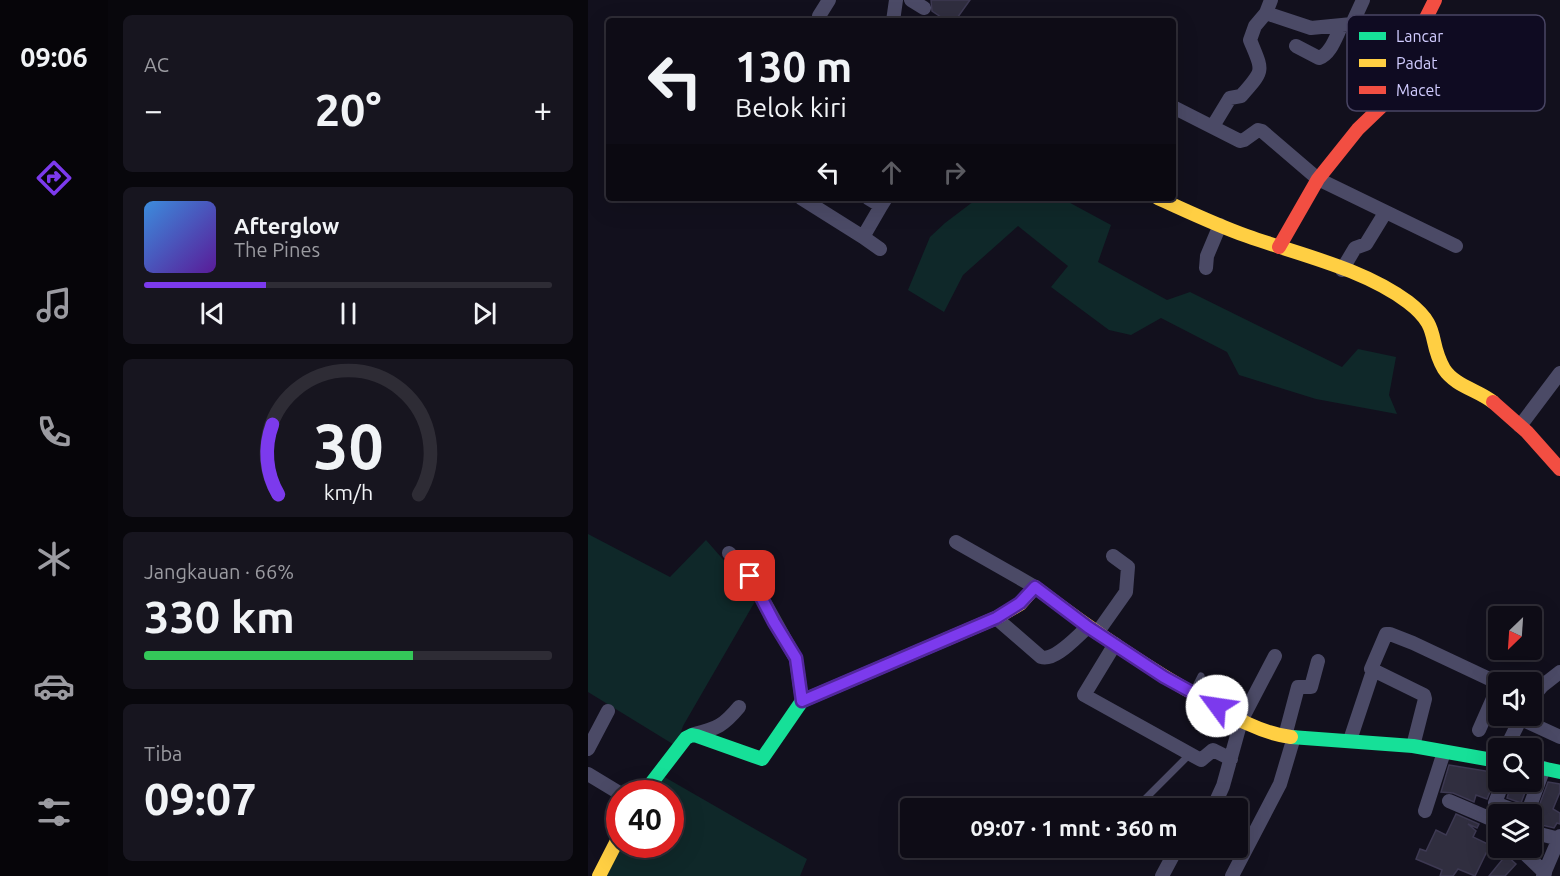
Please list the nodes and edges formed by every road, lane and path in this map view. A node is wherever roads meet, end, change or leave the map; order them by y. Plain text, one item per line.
1 (829, 0) edge
2 (911, 0) edge
3 (1362, 0) edge
4 (1435, 0) edge
5 (1269, 7) edge
6 (924, 8) dead end
7 (1353, 15) edge
8 (1427, 15) edge
9 (819, 16) dead end
10 (1347, 24) joint
11 (1296, 46) dead end
12 (1176, 108) edge
13 (1377, 111) edge
14 (1213, 126) junction
15 (1318, 179) junction
16 (806, 201) edge
17 (1165, 201) edge
18 (883, 202) edge
19 (1385, 213) junction
20 (1220, 225) junction
21 (863, 237) junction
22 (1456, 246) dead end
23 (1279, 248) junction
24 (880, 249) dead end
25 (1206, 268) dead end
26 (1342, 270) junction
27 (1560, 373) edge
28 (1521, 428) junction
29 (1560, 469) edge
30 (956, 542) dead end
31 (729, 553) dead end
32 (1113, 556) dead end
33 (1035, 587) junction
34 (996, 618) junction
35 (1093, 630) junction
36 (1115, 644) junction
37 (1275, 656) dead end
38 (1318, 661) dead end
39 (1373, 670) junction
40 (1201, 676) dead end
41 (1558, 677) edge
42 (1488, 679) edge
43 (1542, 686) edge
44 (1193, 692) junction
45 (802, 701) junction
46 (740, 707) dead end
47 (1488, 709) edge
48 (608, 711) dead end
49 (1241, 721) junction
50 (1540, 726) edge
51 (1479, 730) dead end
52 (692, 735) junction
53 (1290, 736) junction
54 (1560, 736) edge
55 (1350, 740) junction
56 (1413, 746) junction
57 (588, 749) edge
58 (1444, 752) junction
59 (1190, 754) junction
60 (1231, 759) junction
61 (1488, 759) edge
62 (1542, 768) edge
63 (1560, 771) edge
64 (588, 774) edge
65 (654, 780) edge
66 (606, 785) edge
67 (1499, 792) edge
68 (1146, 798) edge
69 (1217, 798) edge
70 (1449, 801) dead end
71 (1500, 804) edge
72 (1425, 811) dead end
73 (1488, 819) edge
74 (1248, 832) edge
75 (1542, 834) edge
76 (1559, 838) edge
77 (608, 858) edge
78 (1171, 858) edge
79 (1238, 858) edge
80 (1529, 858) edge
81 (1544, 874) edge
82 (599, 876) edge
83 (1161, 876) edge
84 (1232, 876) edge

1 - 9 street
2 - 6 street
3 - 7 street
4 - 8 street
5 - 10 street
5 - 14 street
10 - 11 street
12 - 14 street
13 - 15 street
14 - 15 street
15 - 19 street
15 - 23 street
16 - 21 street
17 - 20 street
18 - 21 street
19 - 22 street
19 - 26 street
20 - 23 street
20 - 25 street
21 - 24 street
23 - 26 street
26 - 28 street
27 - 28 street
28 - 29 street
30 - 33 street
31 - 45 street
32 - 35 street
33 - 34 street
33 - 35 street
34 - 35 street
34 - 45 street
35 - 36 street
36 - 44 street
36 - 59 street
37 - 49 street
38 - 53 street
39 - 42 street
39 - 55 street
39 - 56 street
40 - 44 lane
41 - 43 street
44 - 49 street
45 - 52 street
46 - 52 street
47 - 51 street
48 - 57 street
49 - 53 street
49 - 60 street
50 - 54 street
52 - 65 street
53 - 55 street
53 - 74 street
55 - 56 street
56 - 58 street
58 - 61 street
58 - 72 street
59 - 60 street
59 - 68 lane
60 - 69 street
62 - 63 street
64 - 66 street
67 - 71 street
70 - 73 street
75 - 76 street
76 - 81 street
77 - 82 street
78 - 83 street
79 - 84 street
80 - 81 street

